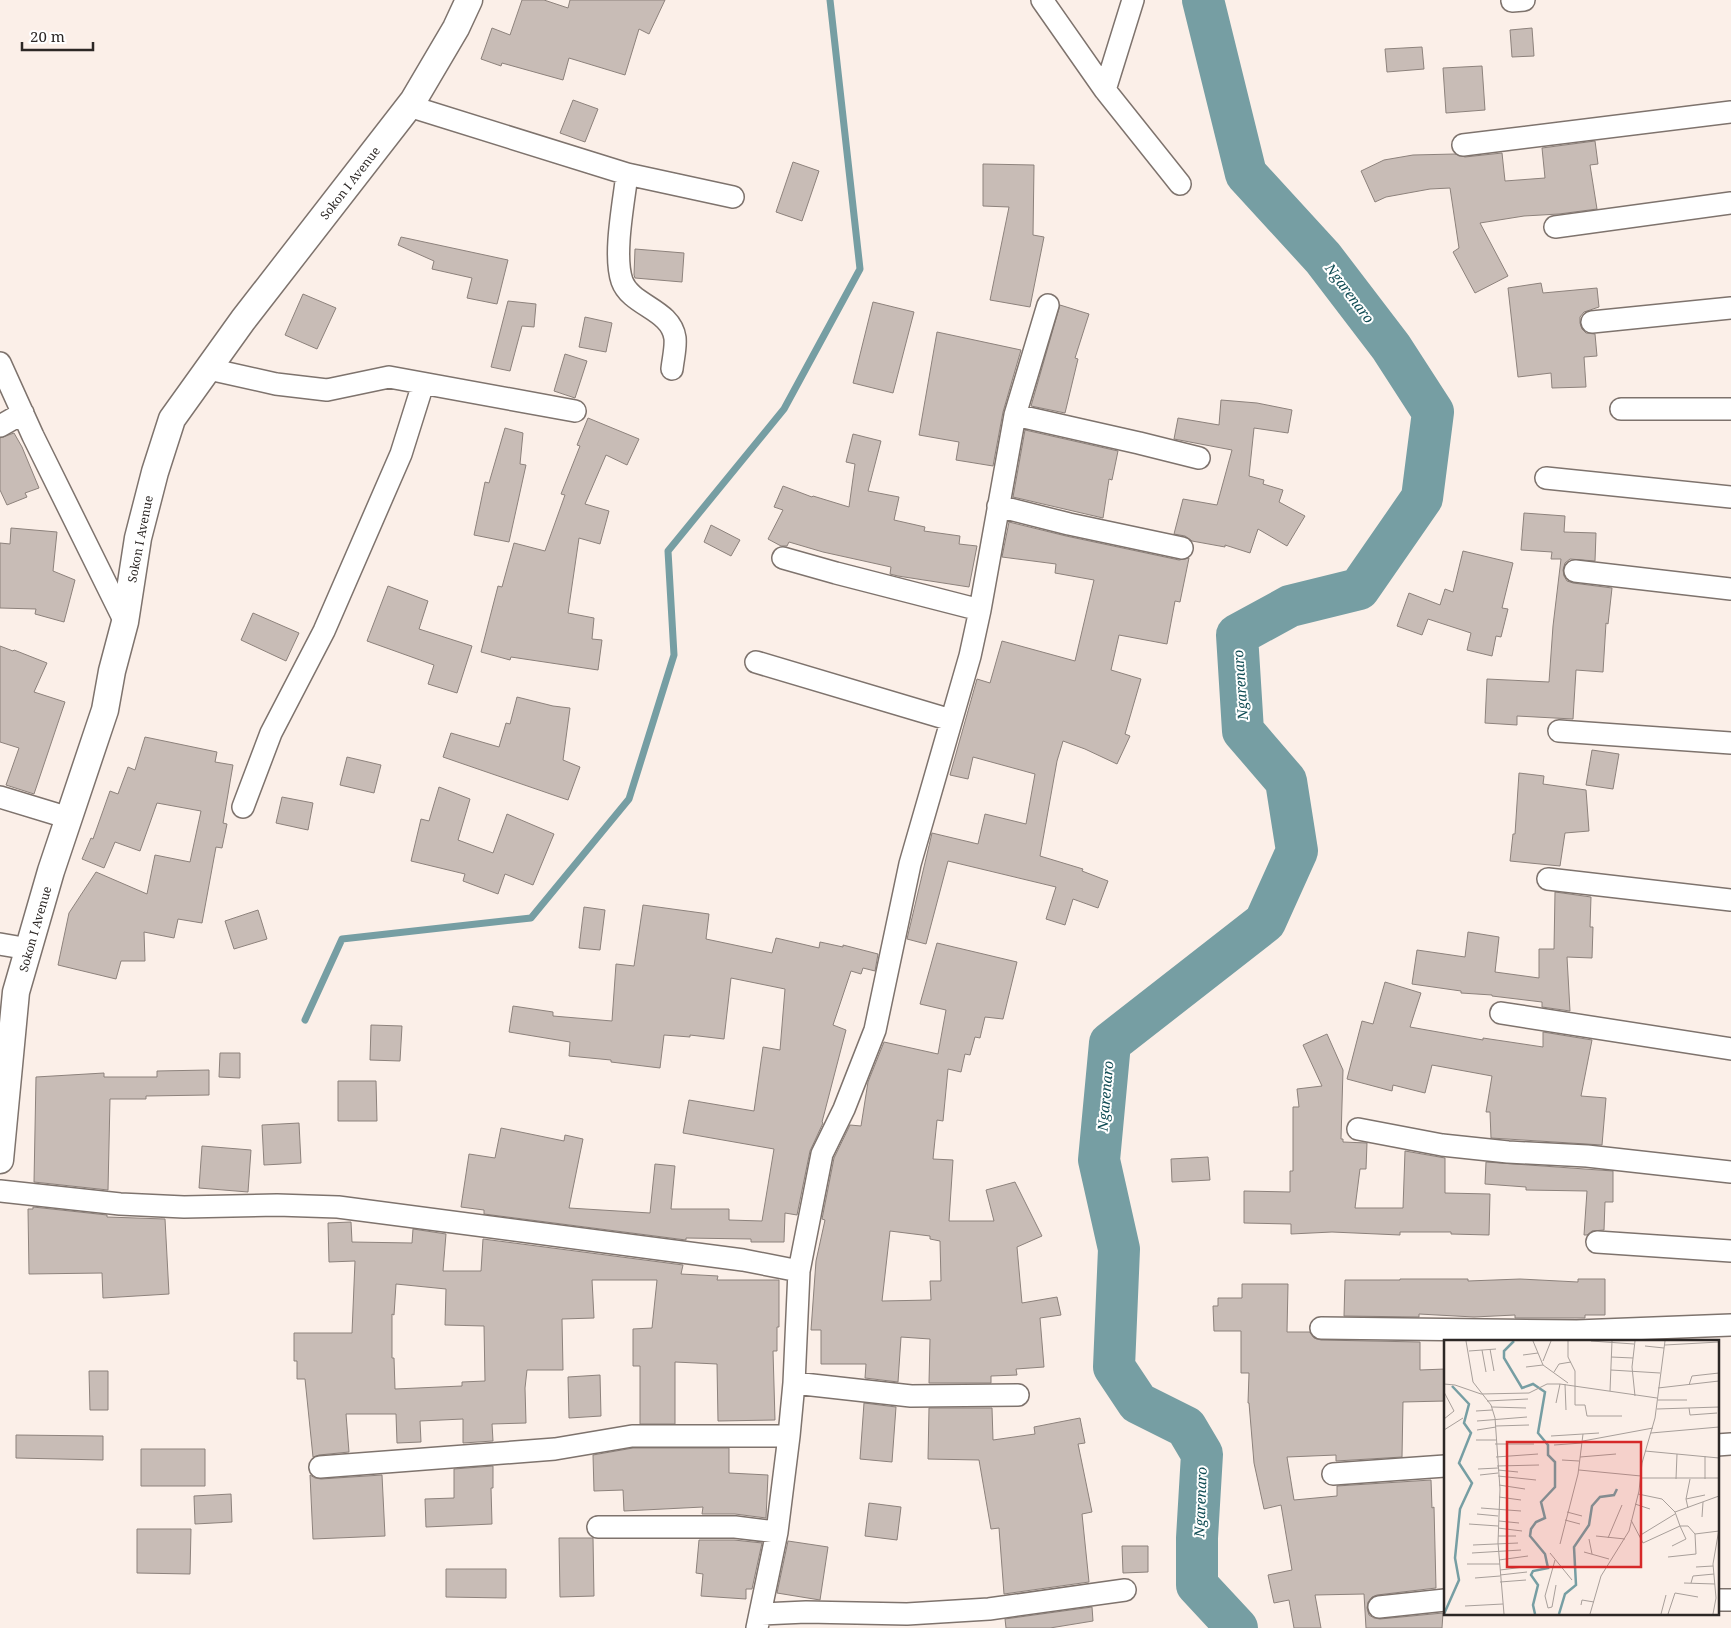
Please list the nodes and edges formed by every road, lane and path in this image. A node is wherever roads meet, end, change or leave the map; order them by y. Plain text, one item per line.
1 (469, 0) edge
2 (1042, 0) edge
3 (1133, 0) edge
4 (1106, 90) junction
5 (409, 106) junction
6 (1731, 112) edge
7 (1463, 145) dead end
8 (627, 174) junction
9 (1180, 184) dead end
10 (733, 197) dead end
11 (1731, 203) edge
12 (1555, 227) dead end
13 (1048, 305) dead end
14 (1731, 308) edge
15 (1592, 322) dead end
16 (0, 362) edge
17 (208, 369) junction
18 (672, 369) dead end
19 (423, 384) junction
20 (1621, 409) dead end
21 (1731, 409) edge
22 (575, 411) dead end
23 (24, 412) junction
24 (1015, 415) junction
25 (0, 426) edge
26 (1199, 458) dead end
27 (1546, 478) dead end
28 (1731, 497) edge
29 (998, 506) junction
30 (1182, 548) dead end
31 (783, 558) dead end
32 (1575, 570) dead end
33 (1731, 589) edge
34 (980, 610) junction
35 (125, 622) junction
36 (756, 662) dead end
37 (951, 720) junction
38 (1558, 731) dead end
39 (1731, 743) edge
40 (0, 797) edge
41 (243, 807) dead end
42 (69, 818) junction
43 (1548, 879) dead end
44 (1731, 900) edge
45 (0, 944) edge
46 (30, 949) junction
47 (1501, 1013) dead end
48 (1731, 1049) edge
49 (1358, 1129) dead end
50 (0, 1160) edge
51 (1731, 1172) edge
52 (0, 1191) edge
53 (1597, 1242) dead end
54 (1731, 1251) edge
55 (798, 1271) junction
56 (1731, 1325) edge
57 (1321, 1328) dead end
58 (794, 1383) junction
59 (1018, 1395) dead end
60 (789, 1436) junction
61 (1731, 1444) edge
62 (1718, 1446) edge
63 (1444, 1466) edge
64 (320, 1467) dead end
65 (1333, 1474) dead end
66 (598, 1527) dead end
67 (776, 1532) junction
68 (1125, 1590) dead end
69 (1444, 1600) edge
70 (1718, 1600) edge
71 (1731, 1600) edge
72 (1379, 1606) dead end
73 (758, 1621) edge

1 - 5 street, Sokon I Avenue
2 - 4 street
3 - 4 street
4 - 9 street
5 - 8 street
5 - 17 street, Sokon I Avenue
6 - 7 street
8 - 10 street
8 - 18 street
11 - 12 street
13 - 24 street
14 - 15 street
16 - 23 street
17 - 19 street
17 - 35 street, Sokon I Avenue
19 - 22 street
19 - 41 street
20 - 21 street
23 - 25 street
23 - 35 street
24 - 26 street
24 - 29 street
27 - 28 street
29 - 30 street
29 - 34 street
31 - 34 street
32 - 33 street
34 - 37 street
35 - 42 street, Sokon I Avenue
36 - 37 street
37 - 55 street
38 - 39 street
40 - 42 street
42 - 46 street, Sokon I Avenue
43 - 44 street
45 - 46 street
46 - 50 street, Sokon I Avenue
47 - 48 street
49 - 51 street
52 - 55 street
53 - 54 street
55 - 58 street
56 - 57 street
58 - 59 street
58 - 60 street
60 - 64 street
60 - 67 street
61 - 62 street
63 - 65 street
66 - 67 street
67 - 73 street
68 - 73 street
69 - 72 street
70 - 71 street

